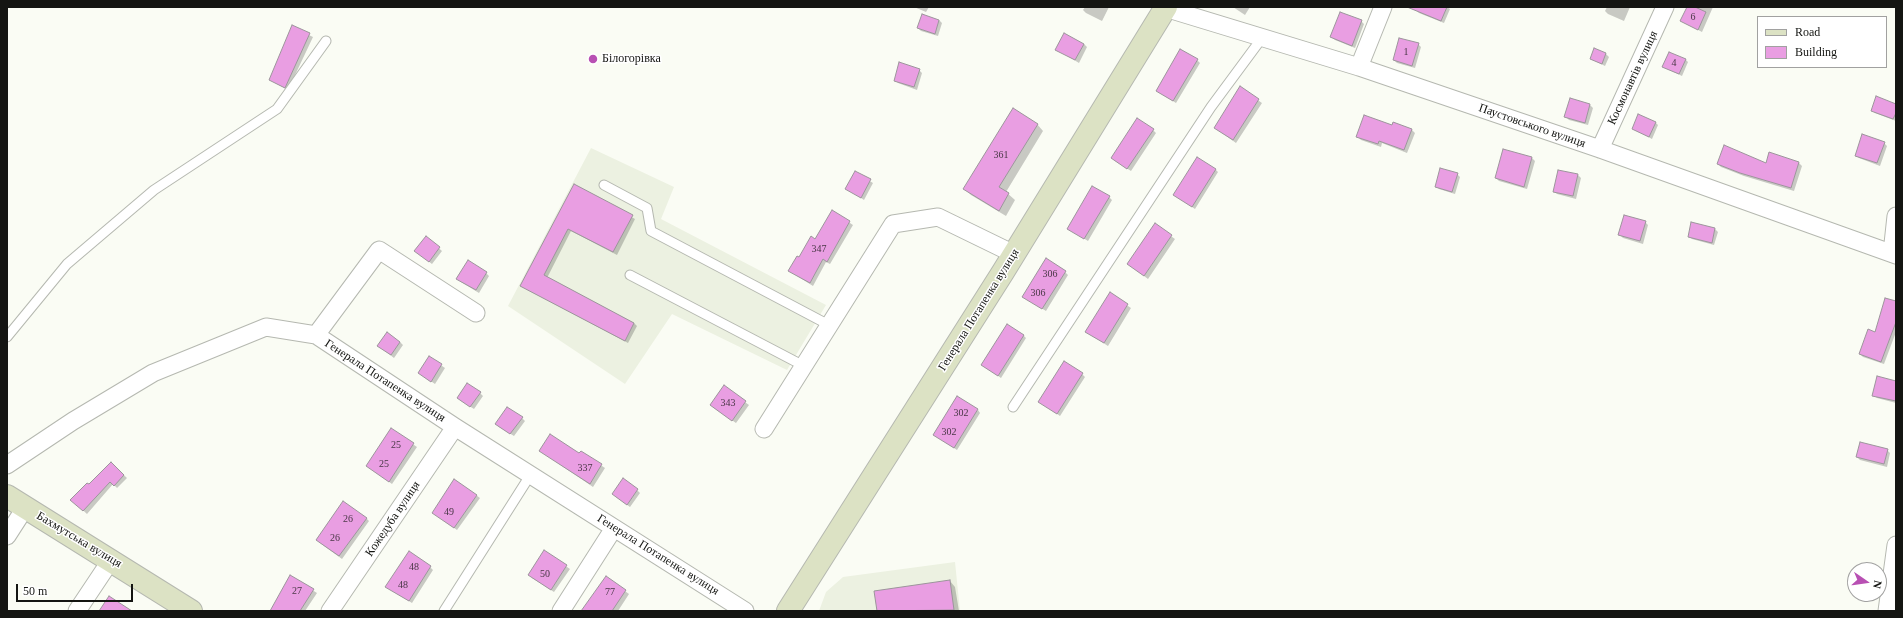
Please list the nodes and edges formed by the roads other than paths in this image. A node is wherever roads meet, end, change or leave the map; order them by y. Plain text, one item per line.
1 (1383, 7) edge
2 (1665, 7) edge
3 (1165, 8) edge
4 (1262, 38) junction
5 (326, 41) dead end
6 (1359, 67) junction
7 (1600, 149) junction
8 (604, 185) dead end
9 (1896, 216) edge
10 (1014, 254) junction
11 (1895, 255) edge
12 (630, 275) dead end
13 (476, 313) dead end
14 (829, 325) junction
15 (316, 335) junction
16 (7, 337) edge
17 (804, 366) junction
18 (1013, 407) dead end
19 (455, 427) junction
20 (764, 429) dead end
21 (7, 465) edge
22 (531, 474) junction
23 (7, 496) edge
24 (25, 508) junction
25 (614, 528) junction
26 (7, 536) edge
27 (1896, 545) edge
28 (111, 560) junction
29 (77, 611) edge
30 (191, 611) edge
31 (330, 611) edge
32 (444, 611) edge
33 (561, 611) edge
34 (745, 611) edge
35 (788, 611) edge
36 (1887, 611) edge

1 - 6 street
2 - 7 street, Космонавтів вулиця
3 - 4 street, Паустовського вулиця
3 - 10 main road, Генерала Потапенка вулиця
4 - 6 street, Паустовського вулиця
4 - 18 lane
5 - 16 lane
6 - 7 street, Паустовського вулиця
7 - 11 street, Паустовського вулиця
8 - 14 lane
9 - 11 street
10 - 14 street
10 - 35 main road, Генерала Потапенка вулиця
12 - 17 lane
13 - 15 street
14 - 17 street
15 - 19 street, Генерала Потапенка вулиця
15 - 21 street, Генерала Потапенка вулиця
17 - 20 street
19 - 22 street, Генерала Потапенка вулиця
19 - 31 street, Кожедуба вулиця
22 - 25 street, Генерала Потапенка вулиця
22 - 32 lane
23 - 24 main road, Бахмутська вулиця
24 - 26 street
24 - 28 main road, Бахмутська вулиця
25 - 33 street
25 - 34 street, Генерала Потапенка вулиця
27 - 36 street
28 - 29 street
28 - 30 main road, Бахмутська вулиця

